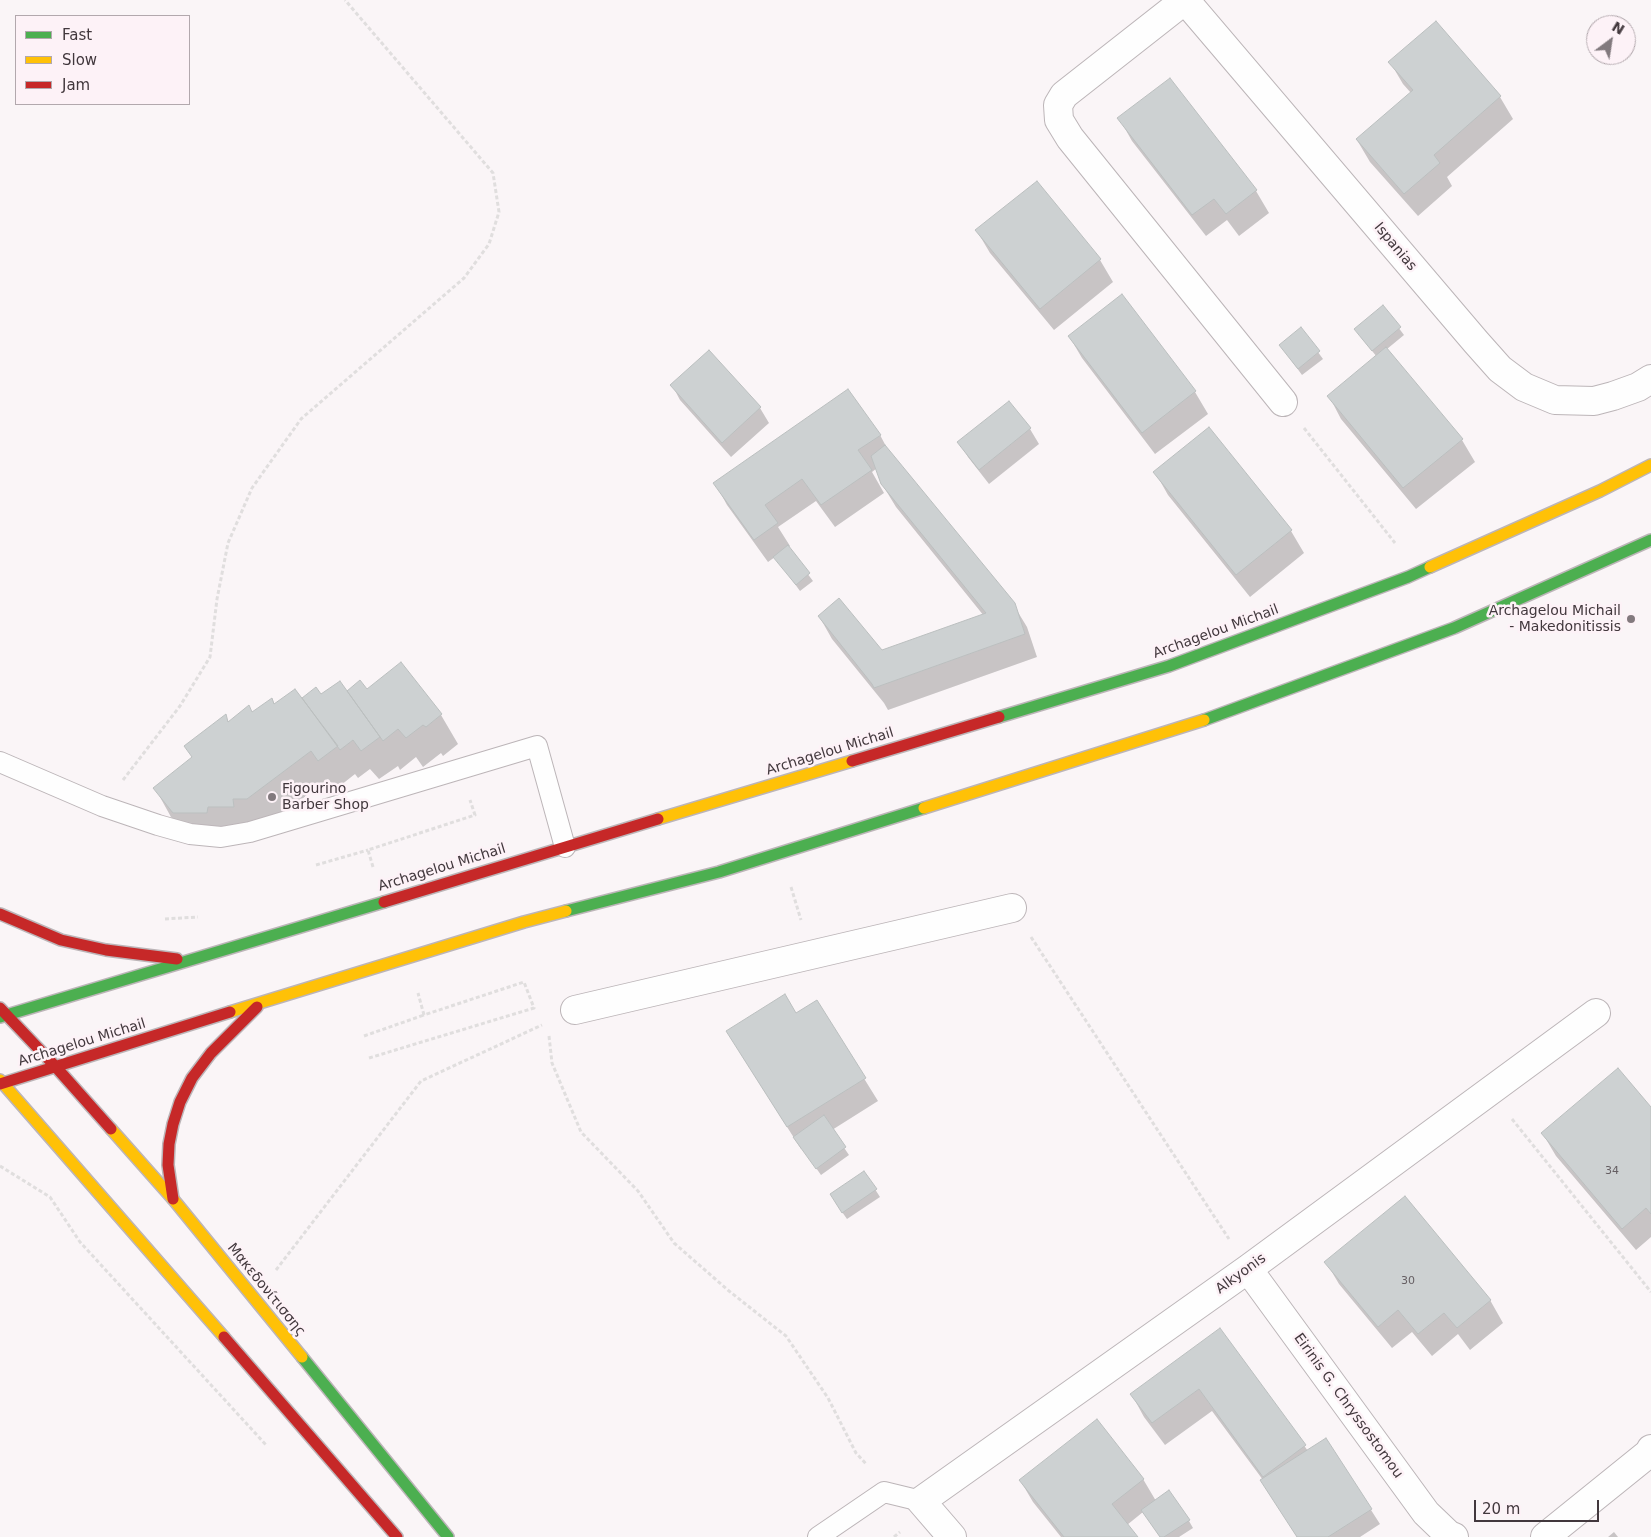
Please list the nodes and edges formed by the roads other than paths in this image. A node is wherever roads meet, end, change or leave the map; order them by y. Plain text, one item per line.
1 (1185, 0) edge
2 (1651, 379) edge
3 (1283, 402) road end
4 (1651, 466) edge
5 (1651, 540) edge
6 (0, 762) edge
7 (565, 847) junction
8 (1012, 908) road end
9 (0, 914) edge
10 (186, 960) junction
11 (262, 1003) junction
12 (575, 1010) road end
13 (2, 1013) edge
14 (1596, 1013) dead end
15 (55, 1066) junction
16 (1, 1083) edge
17 (173, 1199) junction
18 (1248, 1269) junction
19 (1651, 1449) edge
20 (921, 1501) junction
21 (397, 1537) edge
22 (448, 1537) edge
23 (818, 1537) edge
24 (952, 1537) edge
25 (1454, 1537) edge
26 (1545, 1537) edge

1 - 2 street, Ispanias
1 - 3 street
4 - 7 main road, Archagelou Michail
5 - 11 main road, Archagelou Michail
6 - 7 lane
7 - 10 main road, Archagelou Michail
8 - 12 street
9 - 10 main road
10 - 13 main road, Archagelou Michail
11 - 15 main road, Archagelou Michail
11 - 17 main road
13 - 15 main road, Μακεδονίτισσης
14 - 18 street, Alkyonis
15 - 16 main road, Archagelou Michail
15 - 17 main road, Μακεδονίτισσης
16 - 21 main road
17 - 22 main road, Μακεδονίτισσης
18 - 20 street, Alkyonis
18 - 25 street, Eirinis G. Chryssostomou
19 - 26 street
20 - 23 lane
20 - 24 street

